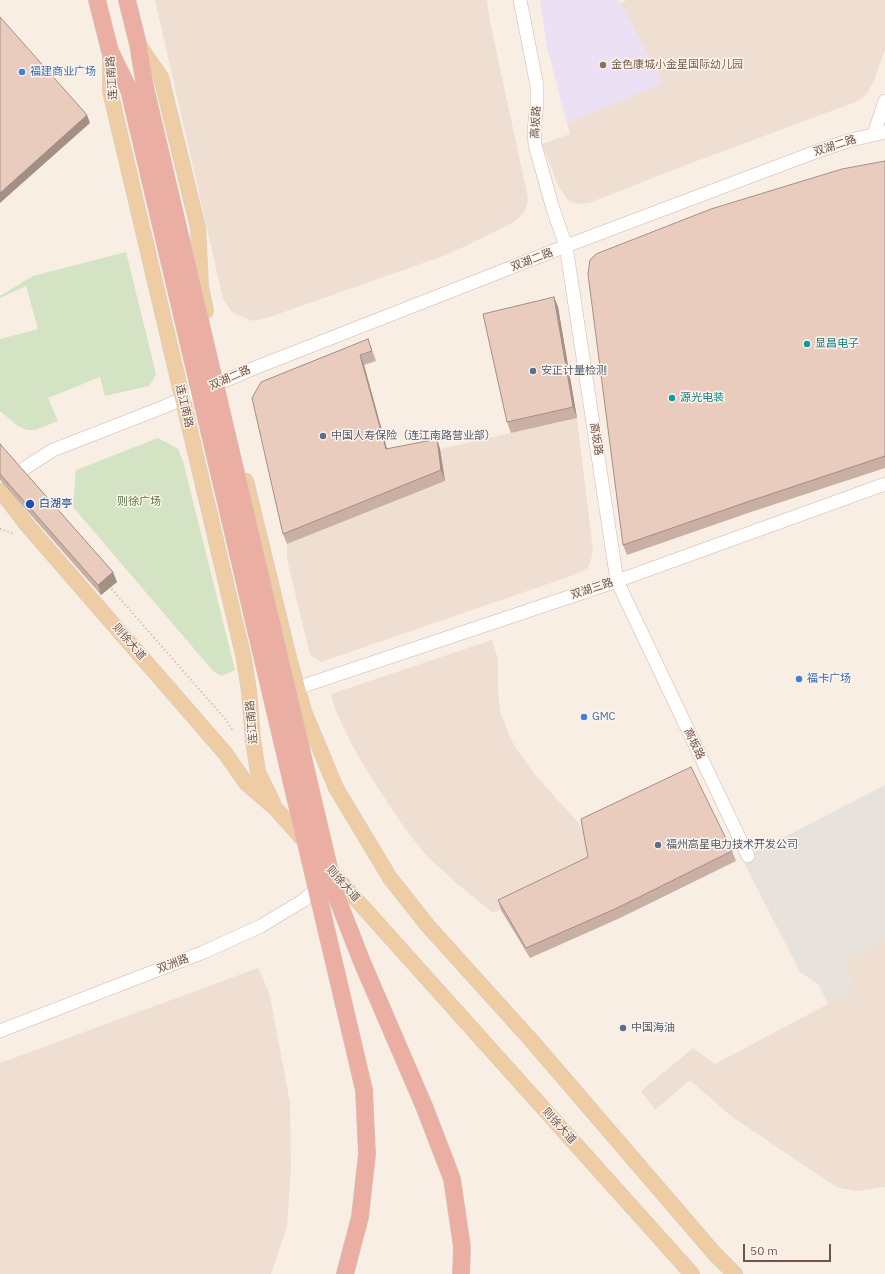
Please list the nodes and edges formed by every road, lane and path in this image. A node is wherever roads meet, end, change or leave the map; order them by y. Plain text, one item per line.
1 (97, 0) edge
2 (127, 0) edge
3 (520, 0) edge
4 (138, 44) junction
5 (110, 51) junction
6 (885, 101) edge
7 (880, 133) edge
8 (566, 246) junction
9 (223, 382) junction
10 (183, 399) junction
11 (10, 459) edge
12 (20, 470) junction
13 (0, 484) edge
14 (885, 484) edge
15 (0, 490) edge
16 (0, 529) edge
17 (15, 534) dead end
18 (617, 581) junction
19 (107, 584) edge
20 (297, 688) junction
21 (233, 731) dead end
22 (276, 809) junction
23 (748, 856) dead end
24 (333, 873) junction
25 (0, 1031) edge
26 (345, 1274) edge
27 (461, 1274) edge
28 (692, 1274) edge
29 (735, 1274) edge

1 - 5 highway, 连江南路
2 - 4 highway
3 - 8 street, 高坂路
4 - 9 main road
4 - 27 highway, bridge
5 - 10 main road, 连江南路
5 - 26 highway, bridge
6 - 7 street
7 - 8 street, 双湖二路
8 - 9 street, 双湖二路
8 - 18 street, 高坂路
9 - 10 street, 双湖二路
9 - 20 main road
10 - 12 street, 双湖二路
10 - 22 main road, 连江南路
11 - 12 main road
12 - 13 street, 双湖二路
14 - 18 street, 双湖三路
15 - 22 main road, 则徐大道
16 - 17 path
18 - 20 street, 双湖三路
18 - 23 street, 高坂路
19 - 21 path
20 - 29 main road
22 - 24 main road, 则徐大道
24 - 25 street, 双洲路
24 - 28 main road, 则徐大道

